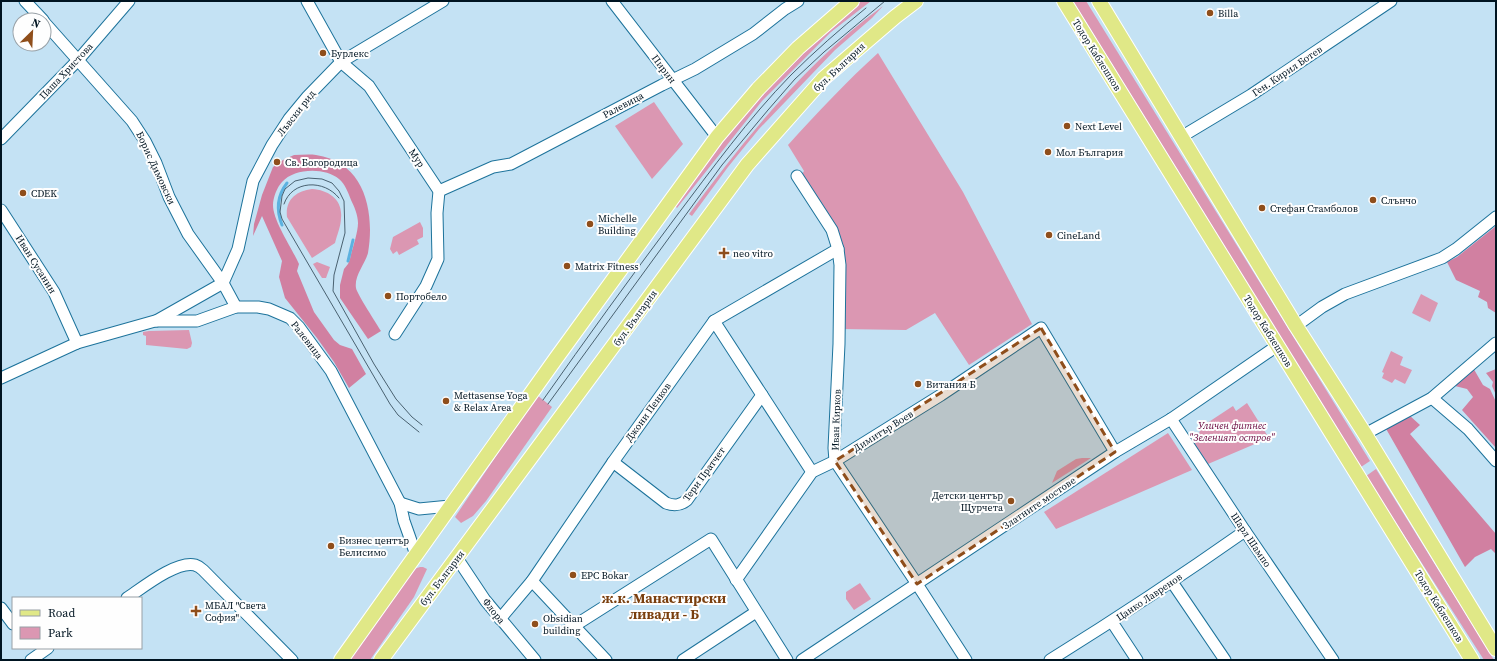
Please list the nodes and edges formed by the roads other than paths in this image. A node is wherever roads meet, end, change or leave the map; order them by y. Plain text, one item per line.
1 (25, 1) edge
2 (129, 1) edge
3 (307, 1) edge
4 (443, 1) edge
5 (612, 1) edge
6 (798, 1) edge
7 (852, 1) edge
8 (916, 1) edge
9 (1064, 1) edge
10 (1099, 1) edge
11 (1391, 1) edge
12 (35, 12) edge
13 (52, 31) edge
14 (79, 60) junction
15 (341, 62) junction
16 (673, 80) junction
17 (717, 137) junction
18 (1181, 137) junction
19 (1, 139) edge
20 (797, 176) dead end
21 (439, 191) junction
22 (1, 210) edge
23 (1496, 218) edge
24 (838, 249) junction
25 (223, 283) junction
26 (236, 307) junction
27 (155, 321) junction
28 (714, 321) junction
29 (1296, 326) junction
30 (395, 334) dead end
31 (77, 343) junction
32 (1496, 343) edge
33 (1277, 346) junction
34 (1, 378) edge
35 (762, 395) junction
36 (1432, 398) junction
37 (1171, 420) junction
38 (1365, 434) junction
39 (1115, 452) junction
40 (835, 461) junction
41 (1496, 461) edge
42 (613, 462) junction
43 (812, 472) junction
44 (400, 503) junction
45 (450, 506) junction
46 (1245, 531) junction
47 (416, 555) junction
48 (457, 558) junction
49 (736, 580) junction
50 (532, 581) junction
51 (1172, 582) junction
52 (917, 584) junction
53 (129, 597) edge
54 (1, 608) edge
55 (756, 612) junction
56 (500, 620) junction
57 (1112, 622) junction
58 (12, 623) edge
59 (574, 626) junction
60 (46, 649) edge
61 (1496, 649) edge
62 (35, 656) edge
63 (1053, 659) edge
64 (292, 660) edge
65 (341, 660) edge
66 (381, 660) edge
67 (535, 660) edge
68 (606, 660) edge
69 (683, 660) edge
70 (787, 660) edge
71 (802, 660) edge
72 (966, 660) edge
73 (1137, 660) edge
74 (1226, 660) edge
75 (1333, 660) edge
76 (1472, 660) edge

1 - 12 street, Борис Димовски
2 - 14 street, Паша Христова
3 - 15 street, Мур
4 - 15 street, Лъвски рид
5 - 16 street, Пирин
6 - 16 street, Ралевица
7 - 17 main road
8 - 48 main road, бул. България
9 - 33 main road, Тодор Каблешков
10 - 18 main road
11 - 18 street, Ген. Кирил Ботев
13 - 14 street, Борис Димовски
14 - 19 street, Паша Христова
14 - 25 street, Борис Димовски
15 - 21 street, Мур
15 - 25 street, Лъвски рид
16 - 17 street, Пирин
16 - 21 street, Ралевица
17 - 45 main road
18 - 29 main road
20 - 24 street, Иван Кирков
21 - 30 street
22 - 31 street, Иван Сусанин
23 - 29 street
24 - 28 street, Джони Пенков
24 - 40 street, Иван Кирков
25 - 26 street, Борис Димовски
25 - 27 street
26 - 27 street, Ралевица
26 - 44 street, Ралевица
27 - 31 street, Ралевица
28 - 35 street
28 - 42 street, Джони Пенков
29 - 38 main road
31 - 34 street, Ралевица
32 - 36 street
33 - 37 street, Златните мостове
33 - 76 main road, Тодор Каблешков
35 - 42 street, Тери Пратчет
35 - 43 street
36 - 38 street
36 - 41 street
37 - 39 street, Златните мостове
37 - 46 street, Шарл Шампо
38 - 61 main road
39 - 40 street, Димитър Воев
39 - 52 street, Златните мостове
40 - 43 street, Димитър Воев
40 - 52 street, Иван Кирков
42 - 50 street, Джони Пенков
43 - 49 street, Димитър Воев
44 - 45 street
44 - 47 street, Ралевица
45 - 47 main road
46 - 51 street, Цанко Лавренов
46 - 75 street, Шарл Шампо
47 - 65 main road
48 - 56 street, Флора
48 - 66 main road, бул. България
49 - 55 street
49 - 59 street
50 - 56 street, Джони Пенков
50 - 59 street
51 - 57 street, Цанко Лавренов
51 - 74 street
52 - 71 street, Златните мостове
52 - 72 street, Иван Кирков
53 - 64 street
54 - 58 street
55 - 69 street
55 - 70 street
56 - 67 street, Флора
57 - 63 street, Цанко Лавренов
57 - 73 street
59 - 68 street
60 - 62 street

